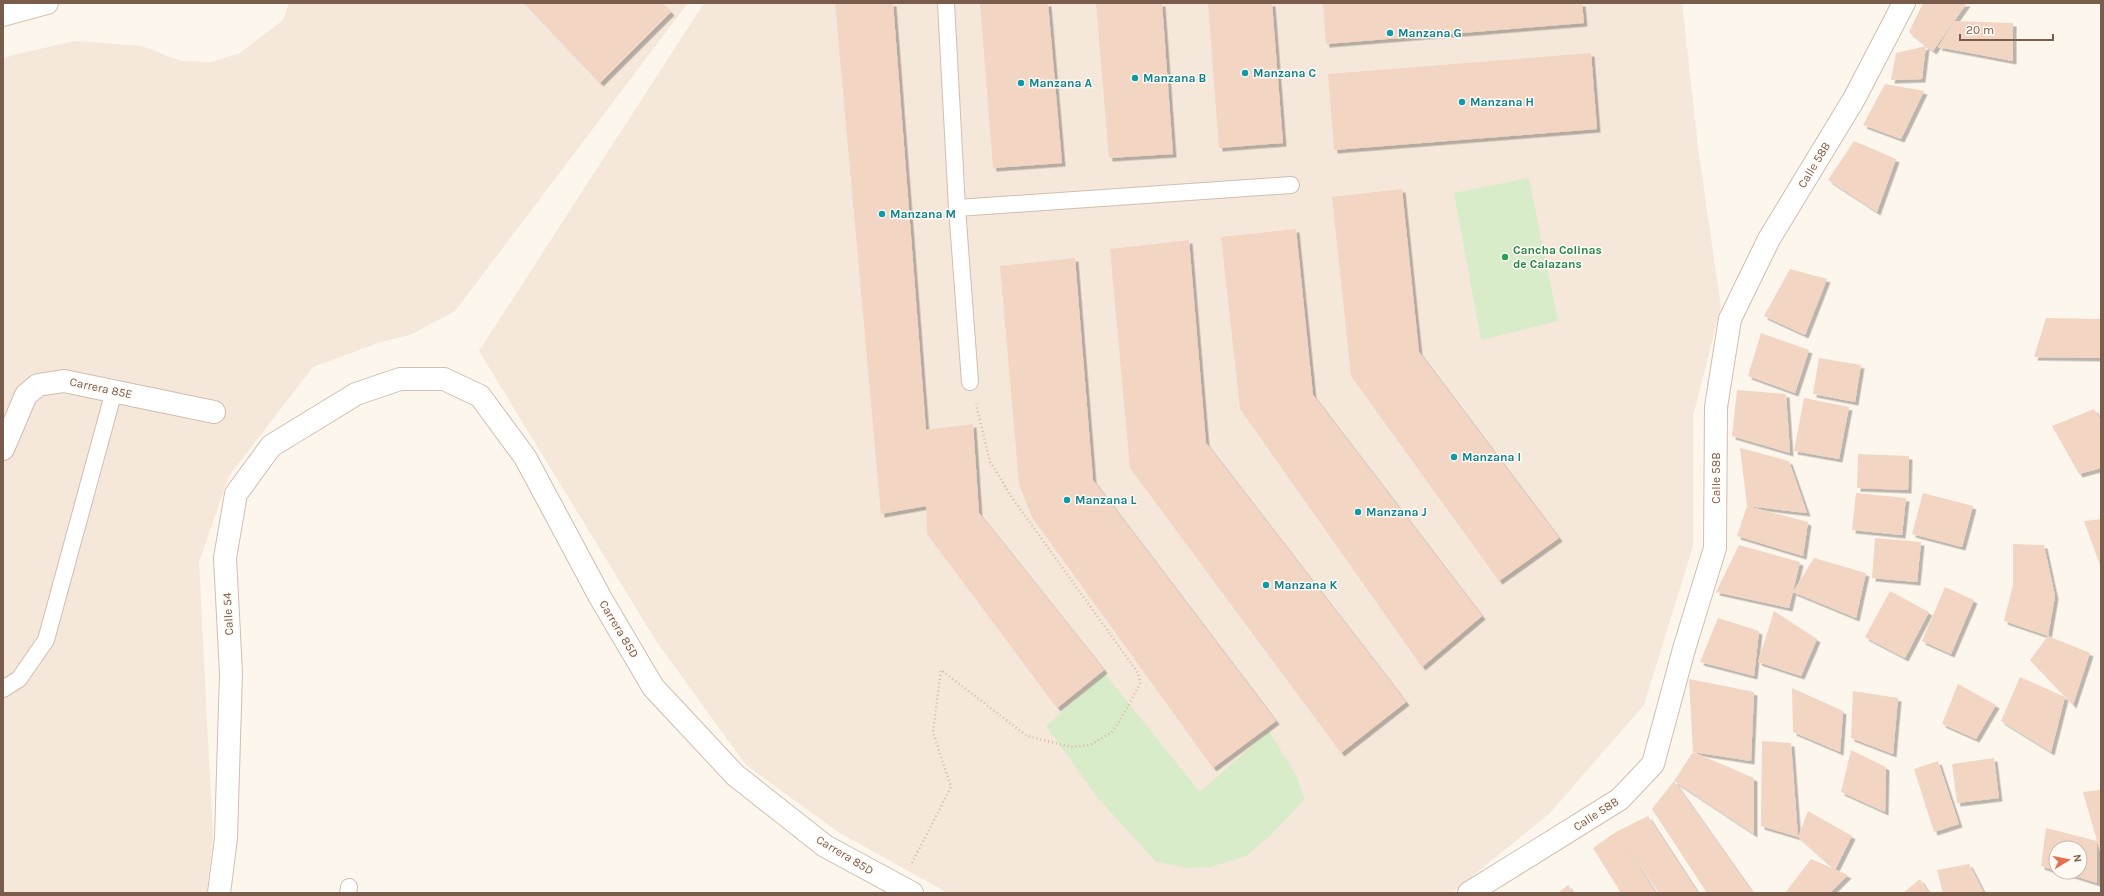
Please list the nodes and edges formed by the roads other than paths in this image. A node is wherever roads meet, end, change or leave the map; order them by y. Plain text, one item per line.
1 (47, 3) edge
2 (946, 3) edge
3 (1904, 3) edge
4 (3, 15) edge
5 (1291, 185) dead end
6 (957, 208) junction
7 (970, 382) road end
8 (114, 391) junction
9 (356, 394) joint
10 (214, 412) dead end
11 (4, 443) edge
12 (3, 689) edge
13 (906, 890) edge
14 (219, 893) edge
15 (1469, 893) edge

1 - 4 street
2 - 6 lane
3 - 15 street, Calle 58B
5 - 6 lane
6 - 7 lane
8 - 10 street, Carrera 85E
8 - 11 street, Carrera 85E
8 - 12 lane
9 - 13 street, Carrera 85D
9 - 14 street, Calle 54

